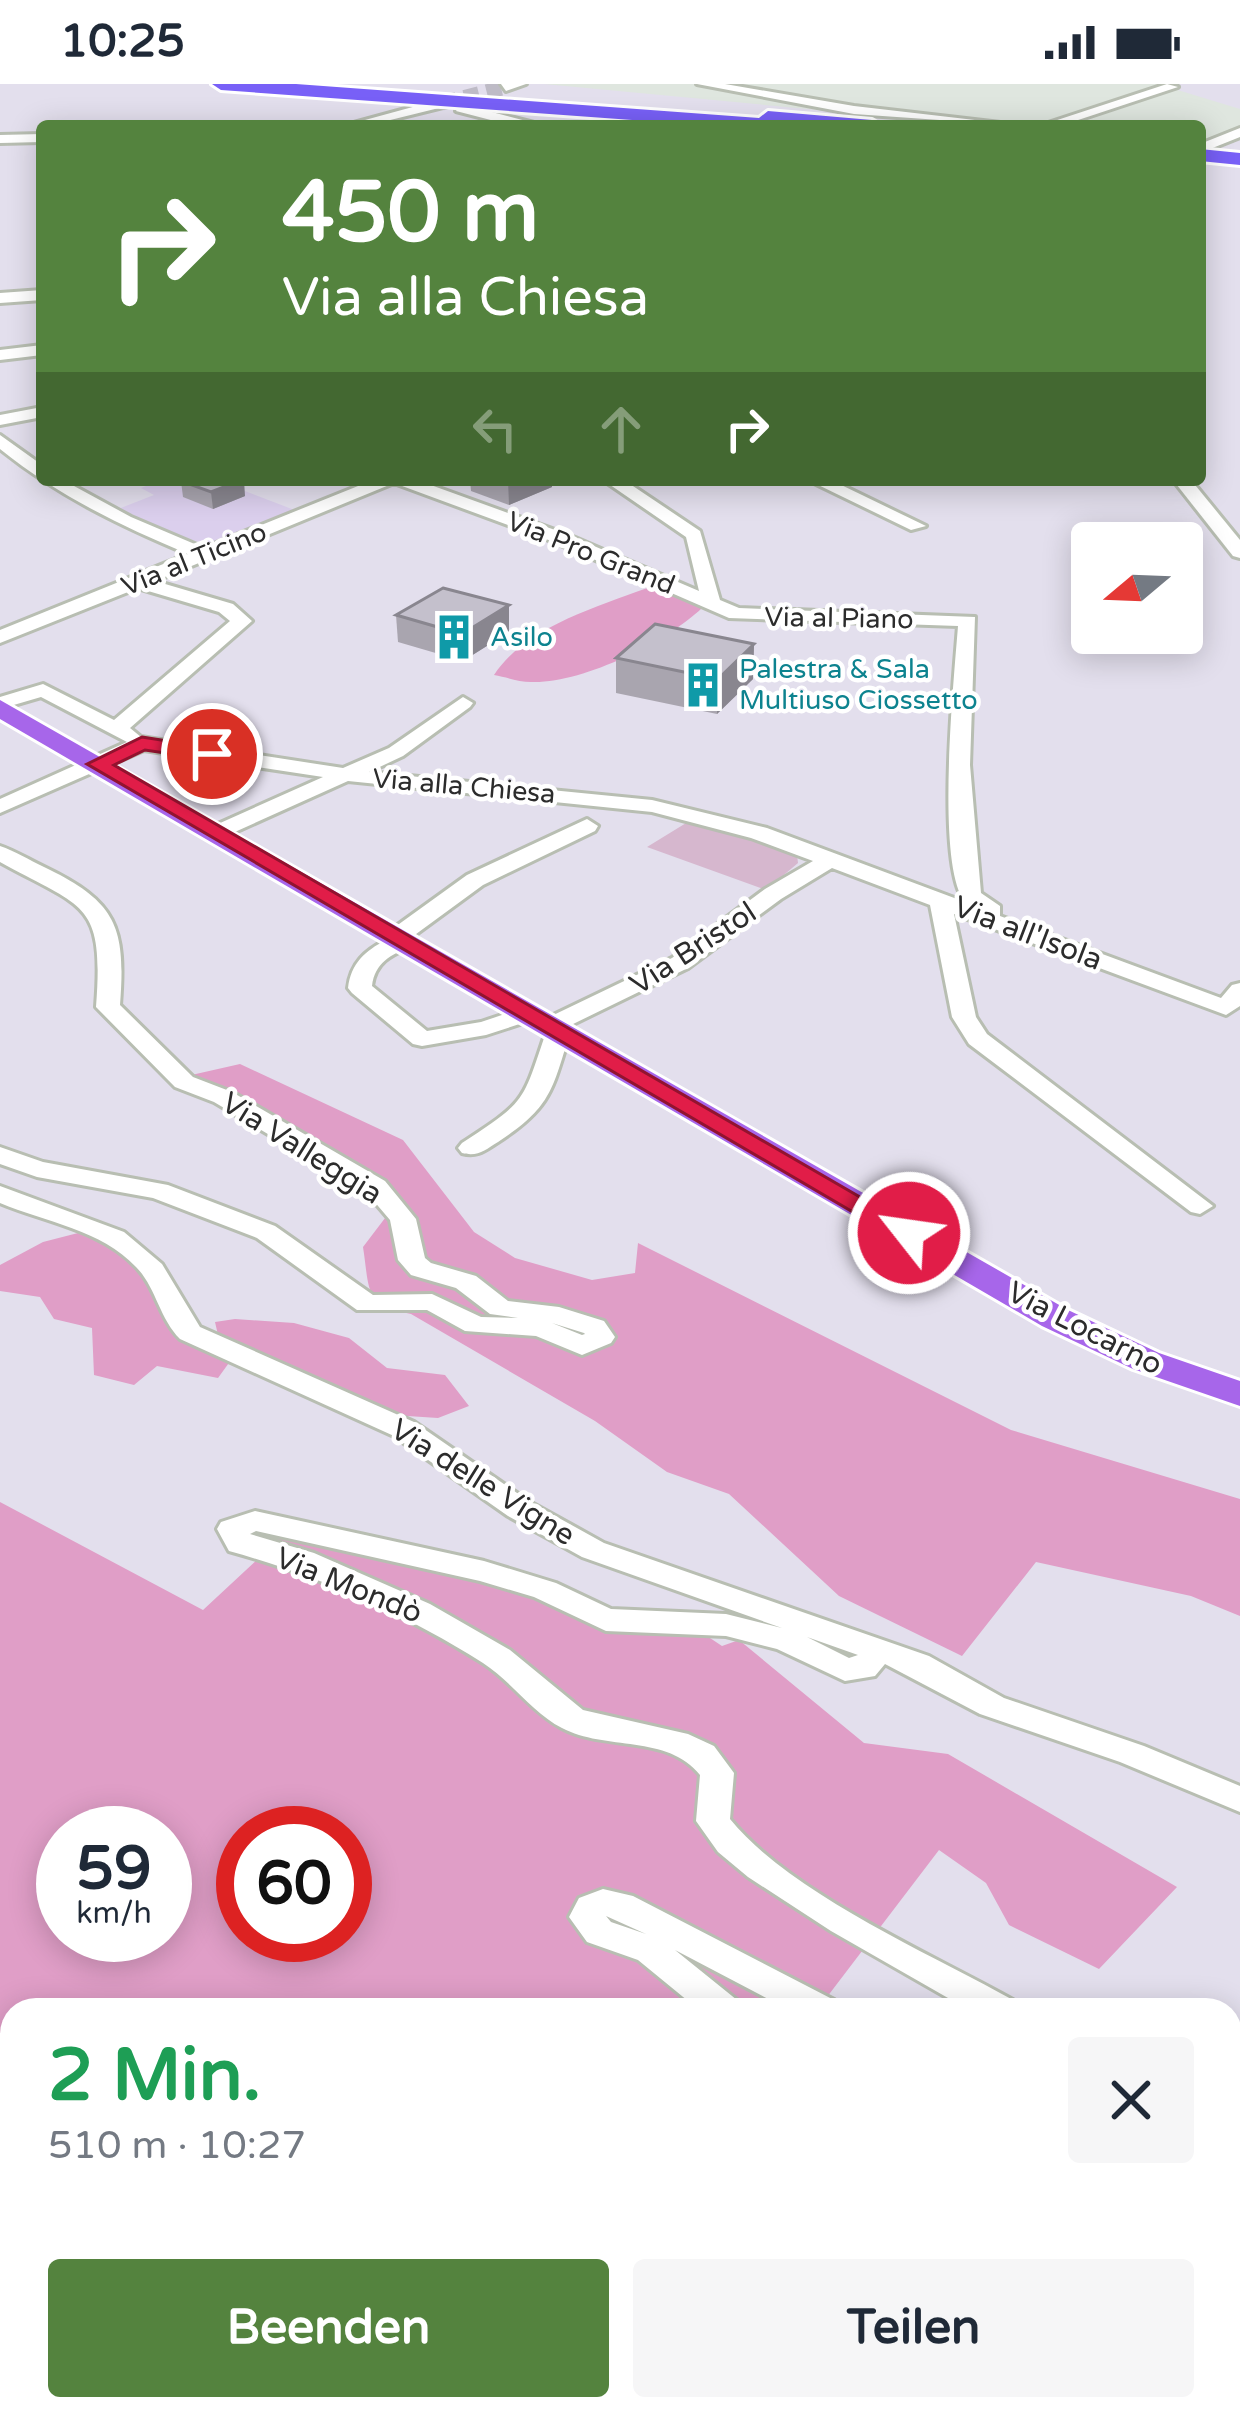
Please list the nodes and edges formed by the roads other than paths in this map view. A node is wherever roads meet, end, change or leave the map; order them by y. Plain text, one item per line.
1 (220, 84) edge
2 (332, 84) edge
3 (703, 84) edge
4 (1167, 86) edge
5 (438, 93) edge
6 (461, 108) dead end
7 (366, 120) edge
8 (506, 120) edge
9 (712, 120) edge
10 (796, 120) edge
11 (797, 120) edge
12 (954, 120) edge
13 (1064, 120) edge
14 (1206, 130) edge
15 (1236, 134) edge
16 (36, 138) edge
17 (0, 139) edge
18 (1215, 159) edge
19 (36, 295) edge
20 (0, 298) edge
21 (36, 351) edge
22 (0, 355) edge
23 (36, 413) edge
24 (0, 420) edge
25 (0, 440) edge
26 (36, 469) edge
27 (61, 486) edge
28 (373, 486) edge
29 (417, 486) edge
30 (621, 486) edge
31 (830, 486) edge
32 (1187, 486) edge
33 (917, 526) dead end
34 (1240, 552) edge
35 (203, 554) junction
36 (702, 558) junction
37 (649, 575) junction
38 (138, 582) junction
39 (712, 604) junction
40 (0, 638) edge
41 (463, 703) dead end
42 (0, 705) edge
43 (116, 729) junction
44 (165, 731) dead end
45 (142, 743) junction
46 (240, 758) junction
47 (98, 764) junction
48 (350, 775) junction
49 (0, 806) edge
50 (587, 826) dead end
51 (217, 833) junction
52 (0, 853) edge
53 (830, 860) junction
54 (940, 900) junction
55 (1026, 934) junction
56 (400, 939) junction
57 (1233, 999) edge
58 (546, 1023) junction
59 (471, 1148) dead end
60 (0, 1155) edge
61 (0, 1194) edge
62 (1201, 1206) dead end
63 (1240, 1394) edge
64 (879, 1651) junction
65 (1240, 1800) edge
66 (709, 1998) edge
67 (798, 1998) edge
68 (979, 1998) edge

1 - 9 highway
2 - 11 highway
3 - 12 street
4 - 13 street
5 - 7 street
5 - 10 highway
6 - 8 street
14 - 15 street
15 - 18 street
16 - 17 street
19 - 20 street
21 - 22 street
23 - 24 street
25 - 26 street
27 - 35 street
28 - 35 street, Via al Ticino
29 - 37 street, Via Pro Grand
30 - 36 street
31 - 33 street
32 - 34 street
35 - 38 street, Via al Ticino
36 - 37 street
36 - 39 street
37 - 39 street, Via Pro Grand
38 - 40 street, Via al Ticino
38 - 43 street
39 - 55 street, Via al Piano
41 - 48 street
42 - 43 street
42 - 47 main road, Via Locarno
43 - 45 street
44 - 46 street
45 - 46 street, Via alla Chiesa
45 - 47 street
46 - 48 street, Via alla Chiesa
47 - 49 street
47 - 51 main road, Via Locarno
48 - 51 street
48 - 53 street, Via alla Chiesa
50 - 56 street
51 - 56 main road, Via Locarno
52 - 60 street, Via Valleggia
53 - 54 street, Via all'Isola
53 - 58 street, Via Bristol
54 - 55 street, Via all'Isola
54 - 62 street
55 - 57 street, Via all'Isola
56 - 58 main road, Via Locarno
56 - 58 street, Via Bristol
58 - 59 street
58 - 63 main road, Via Locarno
61 - 64 street, Via delle Vigne
64 - 65 street, Via delle Vigne
64 - 68 street, Via Mondò
66 - 67 street

